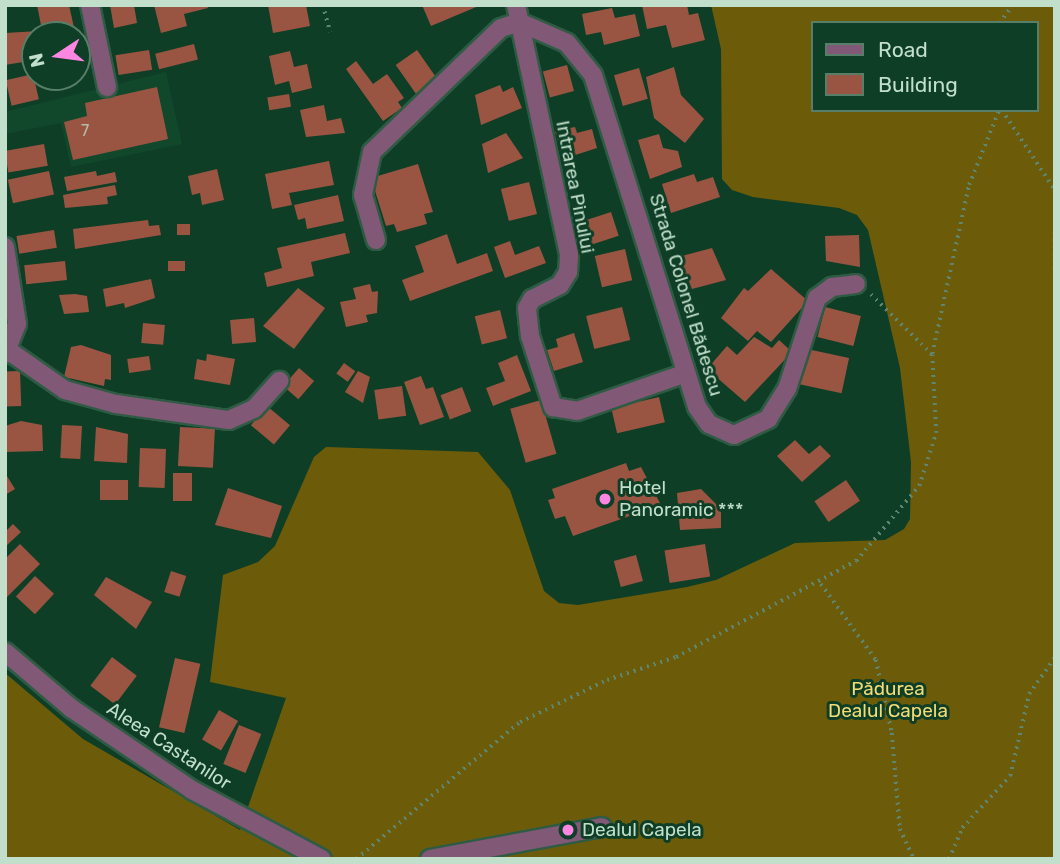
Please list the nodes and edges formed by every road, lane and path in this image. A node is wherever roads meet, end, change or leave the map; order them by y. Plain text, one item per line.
1 (90, 5) edge
2 (323, 5) edge
3 (1013, 5) edge
4 (517, 14) edge
5 (1001, 21) edge
6 (330, 32) dead end
7 (107, 87) dead end
8 (1000, 112) edge
9 (1002, 112) edge
10 (1055, 190) edge
11 (1055, 232) edge
12 (376, 240) dead end
13 (5, 247) edge
14 (1055, 271) edge
15 (856, 284) joint
16 (7, 353) edge
17 (932, 355) junction
18 (686, 373) junction
19 (279, 381) dead end
20 (821, 584) junction
21 (5, 652) edge
22 (1055, 657) edge
23 (602, 827) dead end
24 (322, 859) edge
25 (356, 859) edge
26 (430, 859) edge
27 (914, 859) edge
28 (950, 859) edge

1 - 7 street
2 - 6 path
3 - 5 path
4 - 12 street
4 - 18 street, Strada Colonel Bădescu
4 - 18 street, Intrarea Pinului
8 - 17 path
9 - 10 path
11 - 14 path
13 - 16 street
15 - 17 path
15 - 18 street, Strada Colonel Bădescu
16 - 19 street
17 - 20 path
20 - 25 path
20 - 27 path
21 - 24 street, Aleea Castanilor
22 - 28 path
23 - 26 street

